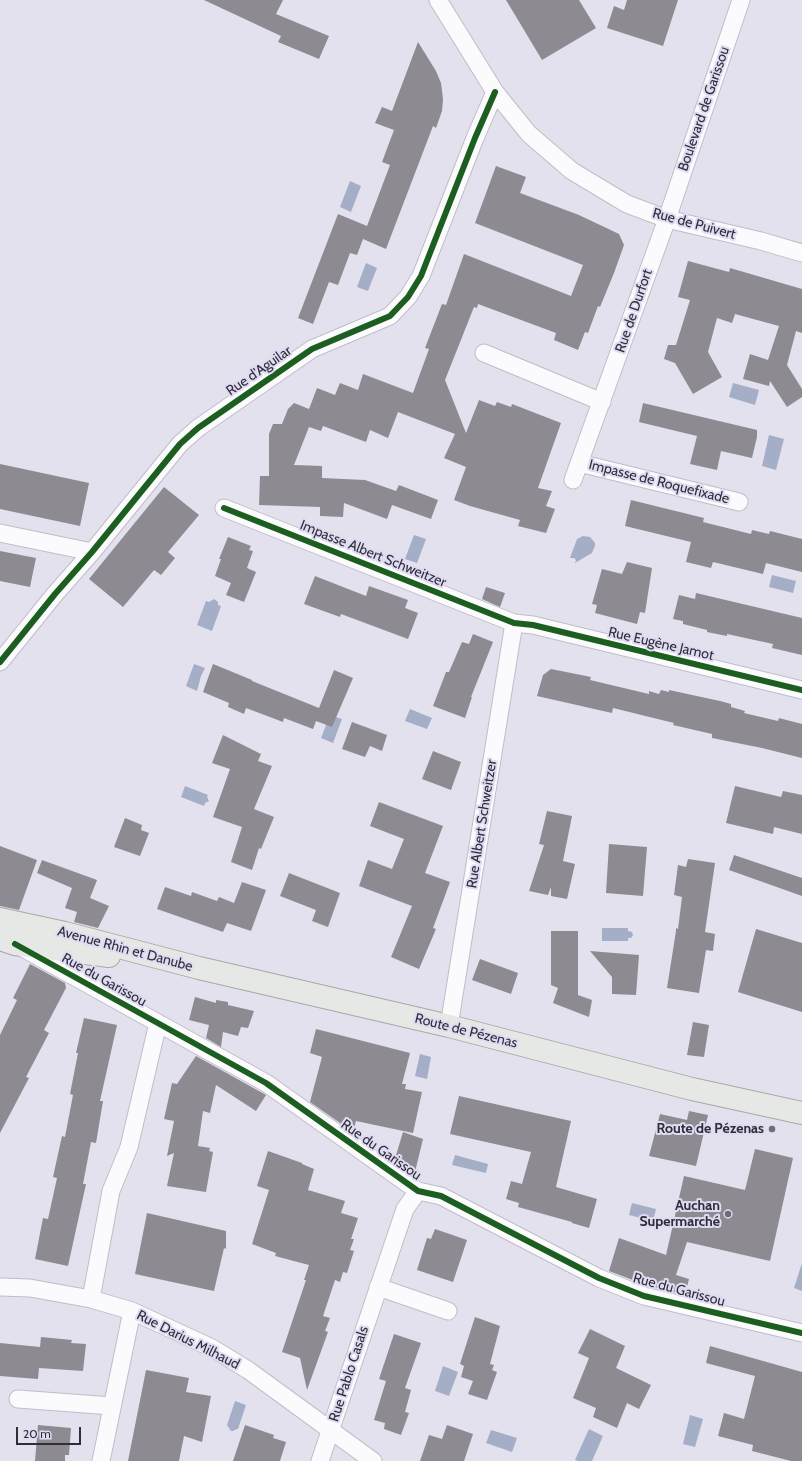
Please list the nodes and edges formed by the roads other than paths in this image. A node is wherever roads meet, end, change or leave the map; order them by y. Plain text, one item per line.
1 (438, 0) edge
2 (742, 0) edge
3 (494, 92) junction
4 (666, 219) junction
5 (802, 253) edge
6 (484, 353) dead end
7 (602, 402) junction
8 (579, 462) junction
9 (573, 480) dead end
10 (739, 502) dead end
11 (224, 508) dead end
12 (0, 533) edge
13 (92, 552) junction
14 (514, 623) junction
15 (0, 662) edge
16 (802, 690) edge
17 (0, 919) edge
18 (8, 942) edge
19 (199, 968) junction
20 (158, 1023) junction
21 (449, 1026) junction
22 (802, 1113) edge
23 (418, 1191) junction
24 (0, 1287) edge
25 (378, 1287) junction
26 (91, 1298) junction
27 (132, 1311) junction
28 (448, 1311) dead end
29 (802, 1333) edge
30 (18, 1399) dead end
31 (112, 1406) junction
32 (330, 1430) junction
33 (101, 1461) edge
34 (320, 1461) edge
35 (373, 1461) edge

1 - 3 street, Rue de Puivert
2 - 4 street, Boulevard de Garissou
3 - 4 street, Rue de Puivert
3 - 13 street, Rue d'Aguilar
4 - 5 street, Rue de Puivert
4 - 7 street, Rue de Durfort
6 - 7 street
7 - 8 street, Rue de Durfort
8 - 9 street, Rue de Durfort
8 - 10 street, Impasse de Roquefixade
11 - 14 street, Impasse Albert Schweitzer
12 - 13 street
13 - 15 street, Rue d'Aguilar
14 - 16 street, Rue Eugène Jamot
14 - 21 street, Rue Albert Schweitzer
17 - 19 main road, Avenue Rhin et Danube
18 - 19 main road, Avenue Rhin et Danube
18 - 20 street, Rue du Garissou
19 - 21 main road, Route de Pézenas
20 - 23 street, Rue du Garissou
20 - 26 street
21 - 22 main road, Route de Pézenas
23 - 25 street, Rue Pablo Casals
23 - 29 street, Rue du Garissou
24 - 26 street, Rue Darius Milhaud
25 - 28 street
25 - 32 street, Rue Pablo Casals
26 - 27 street, Rue Darius Milhaud
27 - 31 street
27 - 32 street, Rue Darius Milhaud
30 - 31 street
31 - 33 street
32 - 34 street, Rue Pablo Casals
32 - 35 street, Rue Darius Milhaud

